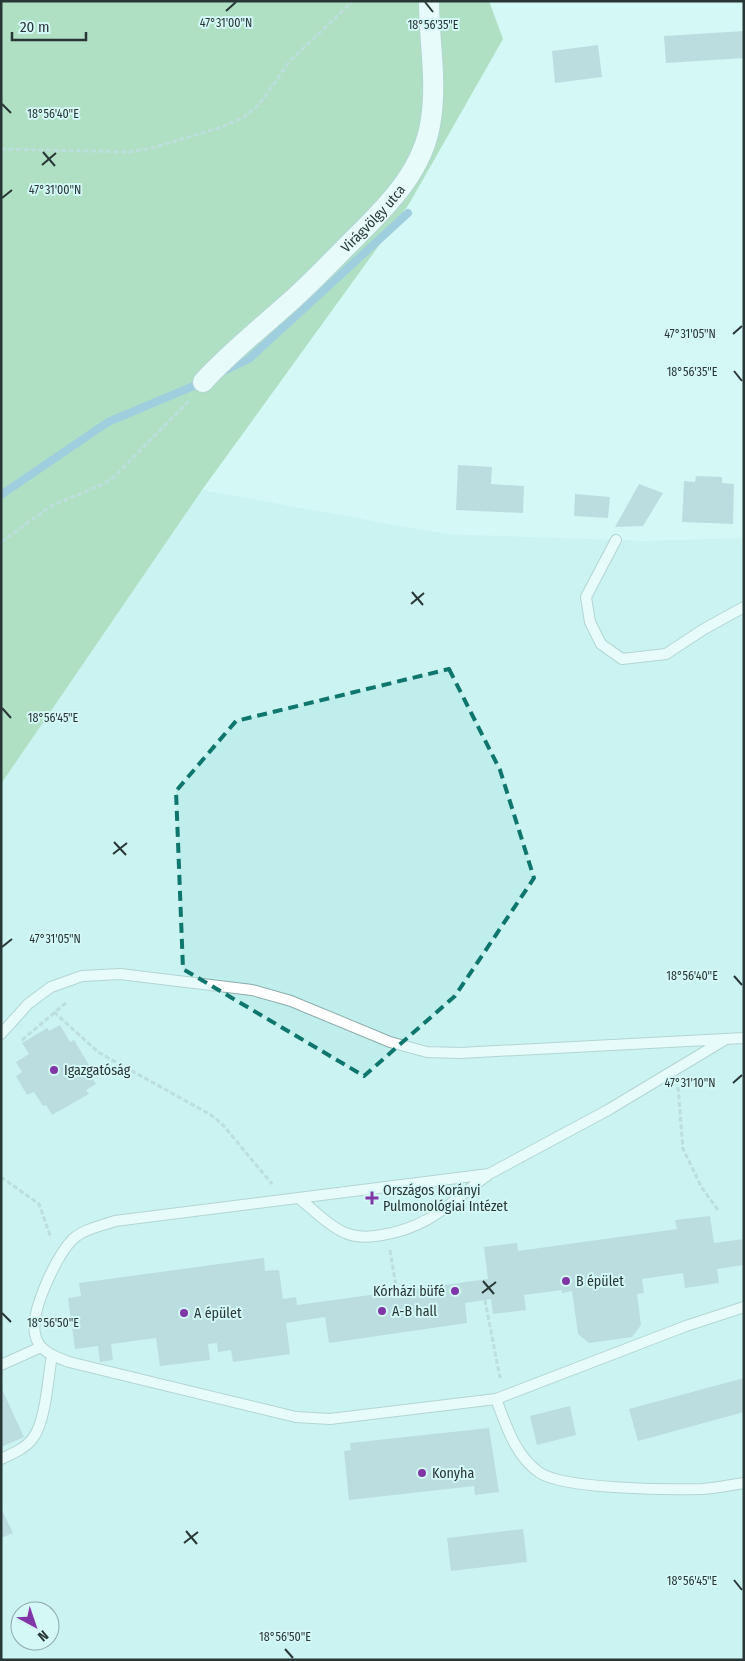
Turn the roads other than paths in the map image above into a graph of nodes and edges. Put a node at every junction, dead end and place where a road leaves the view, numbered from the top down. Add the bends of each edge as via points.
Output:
1 (429, 1) edge
2 (203, 382) road end
3 (616, 540) dead end
4 (744, 607) edge
5 (1, 1034) edge
6 (744, 1038) edge
7 (726, 1039) junction
8 (489, 1174) junction
9 (301, 1200) junction
10 (744, 1308) edge
11 (41, 1347) junction
12 (52, 1355) junction
13 (1, 1365) edge
14 (500, 1397) junction
15 (1, 1459) edge
16 (744, 1483) edge

1 - 2 street, Virágvölgy utca via 434,66 431,120 421,156 406,182 379,215
3 - 4 lane via 586,597 590,622 601,644 622,659 666,654
5 - 7 lane via 28,1004 51,987 82,976 120,974 252,990 291,1001 390,1042 428,1052
6 - 7 lane
7 - 8 lane via 608,1110
8 - 9 lane
8 - 9 lane via 424,1223 406,1231 368,1237 348,1234
9 - 11 lane via 115,1222 92,1228 74,1238 59,1259 35,1319 35,1335
10 - 14 lane via 686,1326
11 - 12 lane
11 - 13 lane
12 - 14 lane via 296,1417 330,1419
12 - 15 lane via 40,1422 33,1438
14 - 16 lane via 512,1437 528,1462 557,1480 598,1486 703,1489

